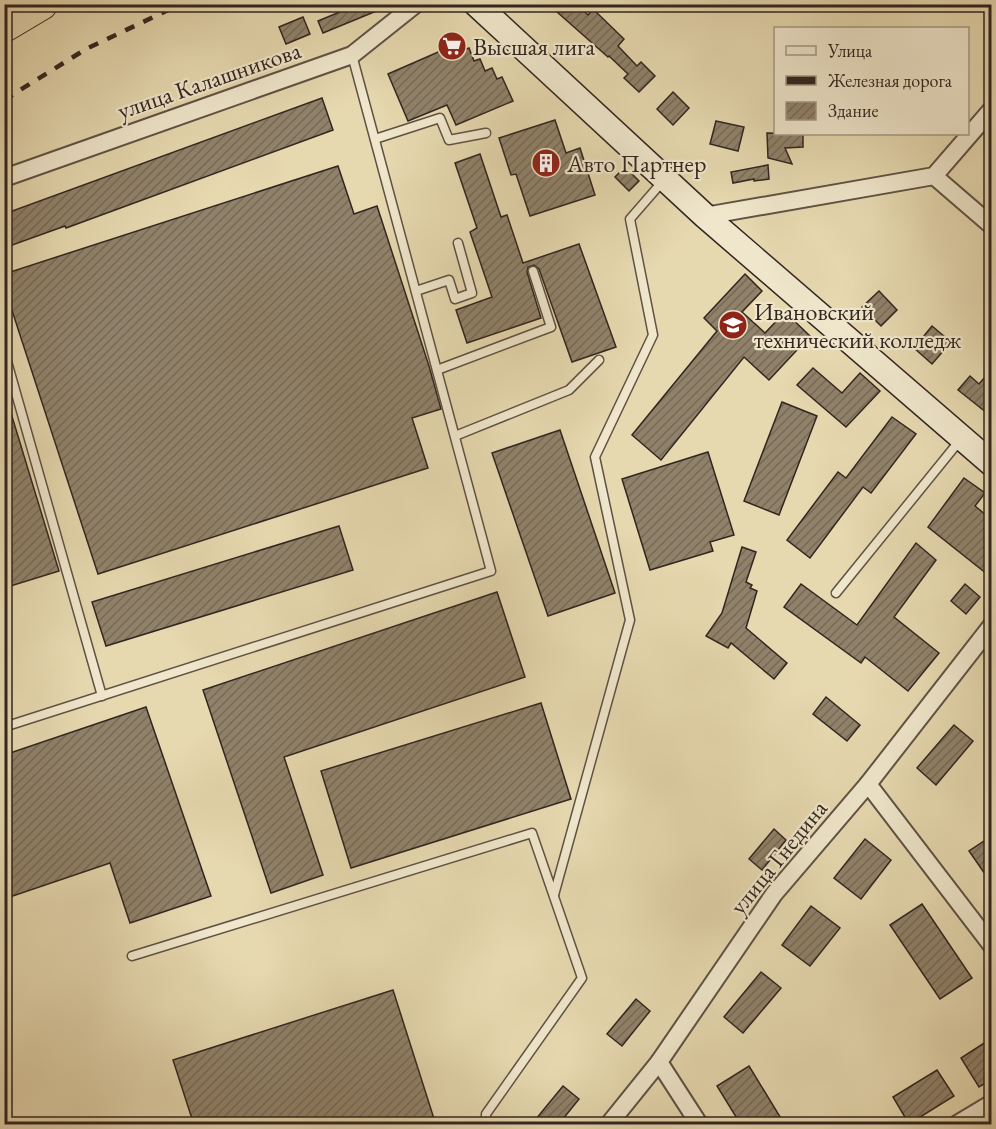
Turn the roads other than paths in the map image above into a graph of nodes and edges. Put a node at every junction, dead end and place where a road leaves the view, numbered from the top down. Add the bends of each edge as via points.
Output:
1 (15, 4) edge
2 (41, 4) edge
3 (416, 4) edge
4 (476, 4) edge
5 (4, 10) edge
6 (4, 26) edge
7 (352, 55) junction
8 (992, 110) edge
9 (486, 133) dead end
10 (375, 139) junction
11 (934, 176) junction
12 (4, 178) edge
13 (665, 179) junction
14 (705, 216) junction
15 (992, 226) edge
16 (458, 243) dead end
17 (533, 272) dead end
18 (416, 291) junction
19 (4, 351) edge
20 (598, 360) dead end
21 (437, 370) junction
22 (455, 436) junction
23 (962, 438) junction
24 (992, 464) edge
25 (836, 593) dead end
26 (992, 625) edge
27 (102, 696) junction
28 (4, 727) edge
29 (868, 784) junction
30 (554, 895) junction
31 (992, 945) edge
32 (132, 956) dead end
33 (659, 1062) junction
34 (992, 1103) edge
35 (486, 1125) edge
36 (609, 1125) edge
37 (699, 1125) edge
38 (957, 1125) edge

1 - 5 highway
2 - 6 highway
3 - 7 street, улица Калашникова
4 - 13 main road
7 - 10 lane
7 - 12 street, улица Калашникова
8 - 11 street
9 - 10 lane via 449,140 440,118
10 - 18 lane
11 - 14 street
11 - 15 street
13 - 14 main road
13 - 30 lane via 630,219 653,335 595,457 630,620
14 - 23 main road
16 - 18 lane via 472,292 455,299 449,280
17 - 21 lane via 551,327
18 - 21 lane
19 - 27 lane
20 - 22 lane via 569,390
21 - 22 lane
22 - 27 lane via 491,571
23 - 24 main road
23 - 25 lane
26 - 29 street, улица Гнедина
27 - 28 lane
29 - 31 street
29 - 33 street, улица Гнедина via 774,894
30 - 32 lane via 532,833
30 - 35 lane via 582,978 486,1113
33 - 36 street, улица Гнедина
33 - 37 street
34 - 38 street

